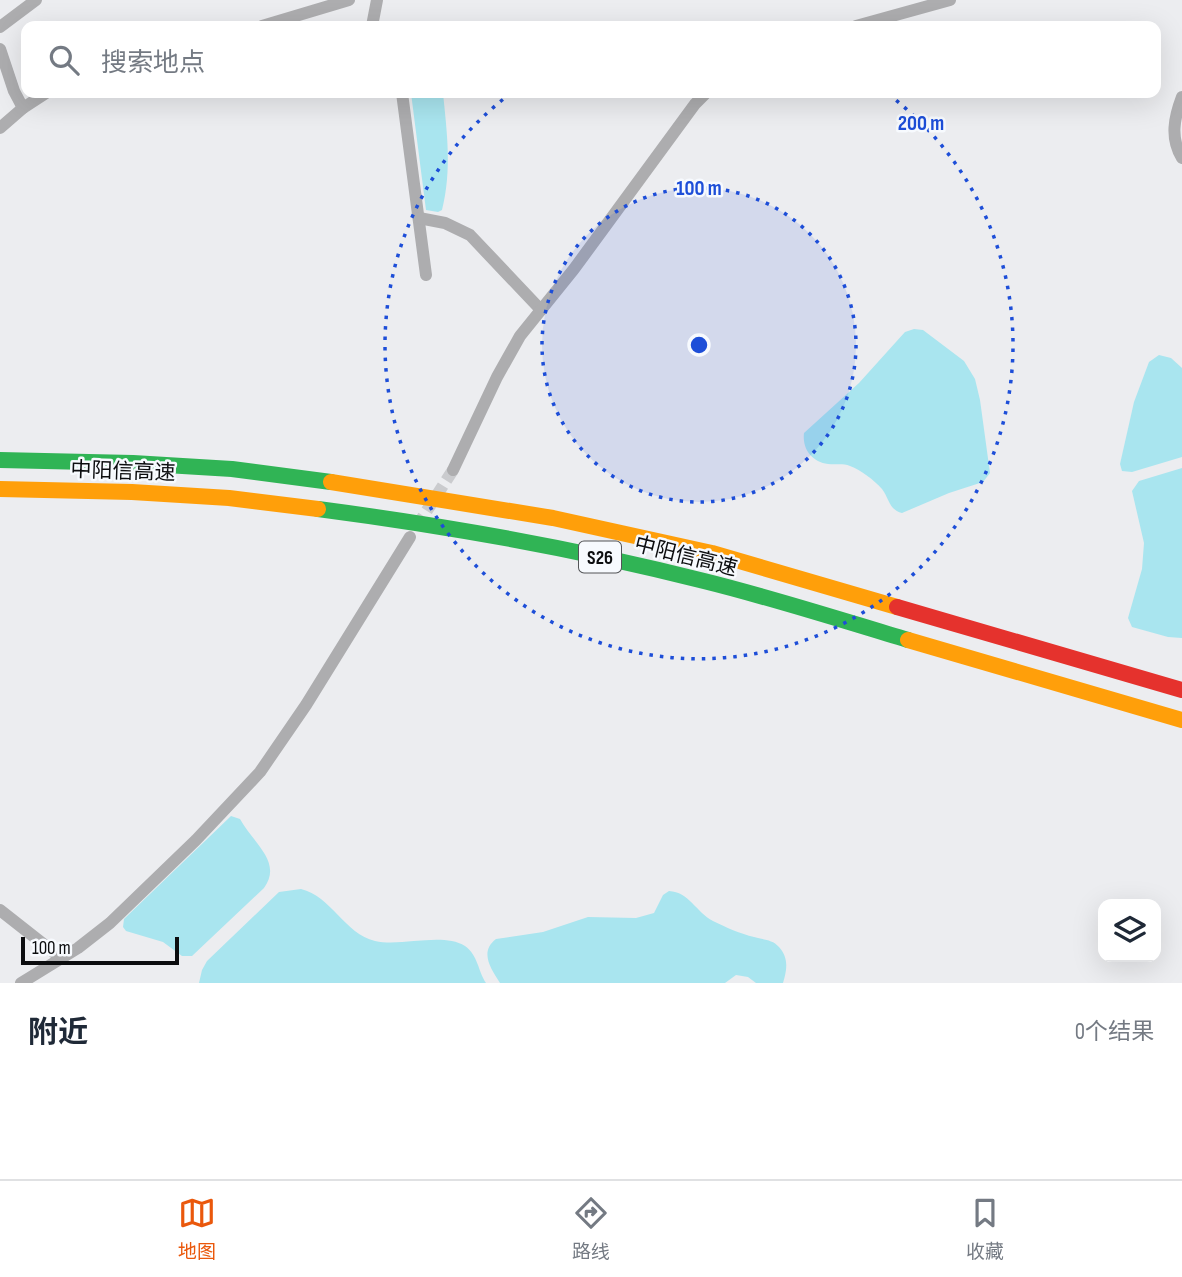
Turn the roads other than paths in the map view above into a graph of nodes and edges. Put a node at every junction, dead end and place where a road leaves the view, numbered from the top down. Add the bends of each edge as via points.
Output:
1 (36, 0) edge
2 (349, 0) edge
3 (377, 0) edge
4 (950, 0) edge
5 (279, 21) edge
6 (373, 21) edge
7 (874, 21) edge
8 (0, 27) edge
9 (0, 48) edge
10 (1182, 97) edge
11 (38, 98) edge
12 (402, 98) edge
13 (702, 98) edge
14 (23, 108) junction
15 (0, 128) edge
16 (1182, 158) edge
17 (419, 218) junction
18 (426, 275) dead end
19 (541, 310) junction
20 (0, 460) edge
21 (453, 470) tunnel mouth
22 (0, 489) edge
23 (410, 537) tunnel mouth
24 (1182, 690) edge
25 (1182, 720) edge
26 (0, 910) edge
27 (61, 958) junction
28 (21, 983) edge

1 - 8 street
2 - 5 street
3 - 6 street
4 - 7 street
9 - 14 street
10 - 16 street via 1173,137
11 - 14 street
12 - 17 street
13 - 19 street
14 - 15 street
17 - 18 street
17 - 19 street via 470,235
19 - 21 street via 520,336
20 - 24 highway, 中阳信高速 / S26 via 256,472 553,518 712,553
22 - 25 highway, 中阳信高速 / S26 via 229,498 380,517 548,546 716,584
23 - 27 street via 260,772 110,923
26 - 27 street
27 - 28 street

